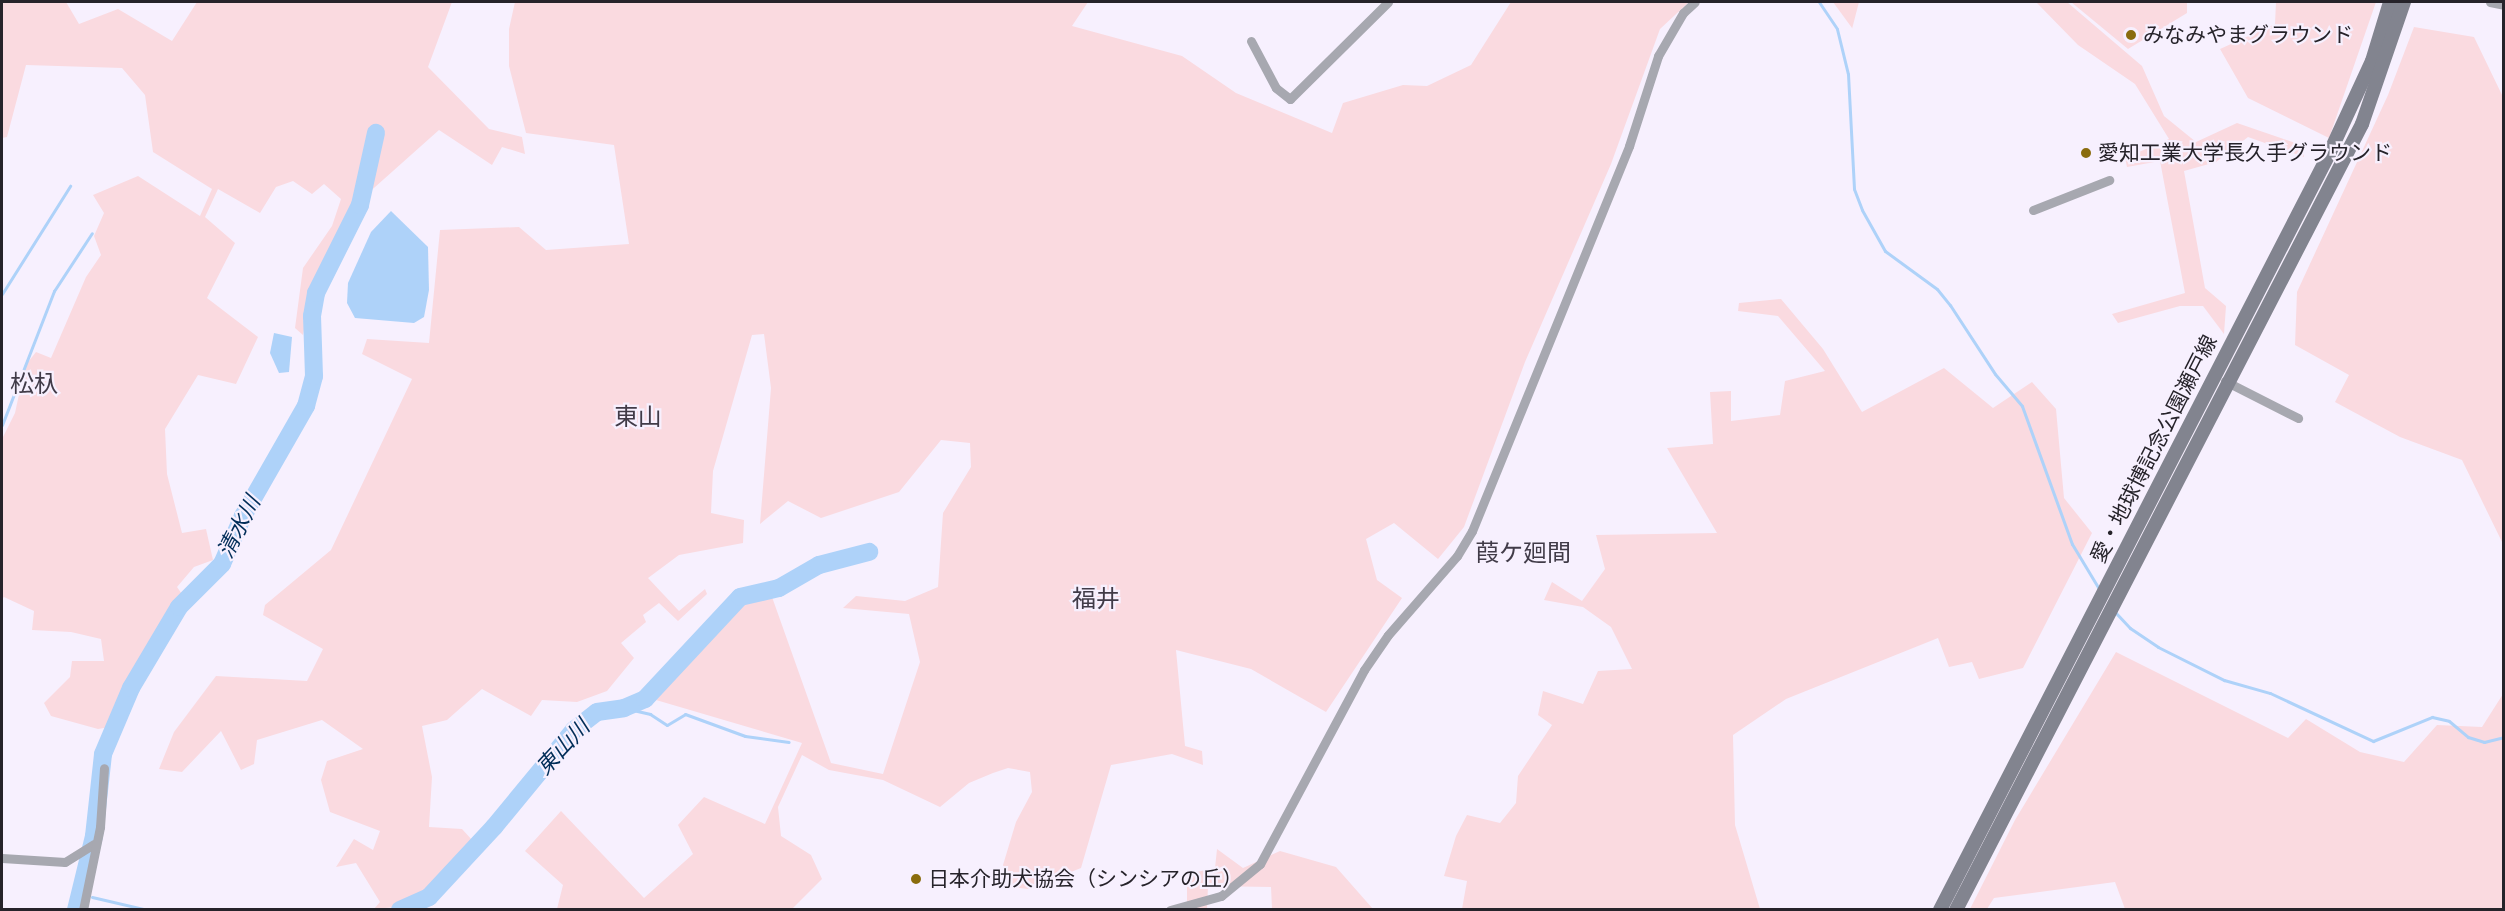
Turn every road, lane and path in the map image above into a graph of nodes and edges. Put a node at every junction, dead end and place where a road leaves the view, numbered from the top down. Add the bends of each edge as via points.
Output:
1 (1388, 2) edge
2 (1695, 2) edge
3 (2390, 2) edge
4 (2404, 2) edge
5 (2490, 2) edge
6 (2504, 4) edge
7 (1251, 41) dead end
8 (2109, 180) dead end
9 (2033, 210) dead end
10 (2215, 376) junction
11 (2228, 383) junction
12 (2298, 417) dead end
13 (104, 768) dead end
14 (94, 844) junction
15 (2, 858) edge
16 (83, 909) edge
17 (1170, 909) edge
18 (1940, 909) edge
19 (1956, 909) edge

1 - 7 street via 1290,99 1276,88
2 - 17 street via 1683,13 1658,56 1629,146 1473,531 1364,670 1260,864 1221,896
3 - 10 main road, 愛・地球博記念公園瀬戸線 via 2372,61 2329,154
4 - 11 main road, 愛・地球博記念公園瀬戸線 via 2362,124
5 - 6 street
8 - 9 street
10 - 11 street
10 - 18 main road, 愛・地球博記念公園瀬戸線
11 - 12 street
11 - 19 main road, 愛・地球博記念公園瀬戸線
13 - 14 street via 100,827
14 - 15 street via 65,862
14 - 16 street

